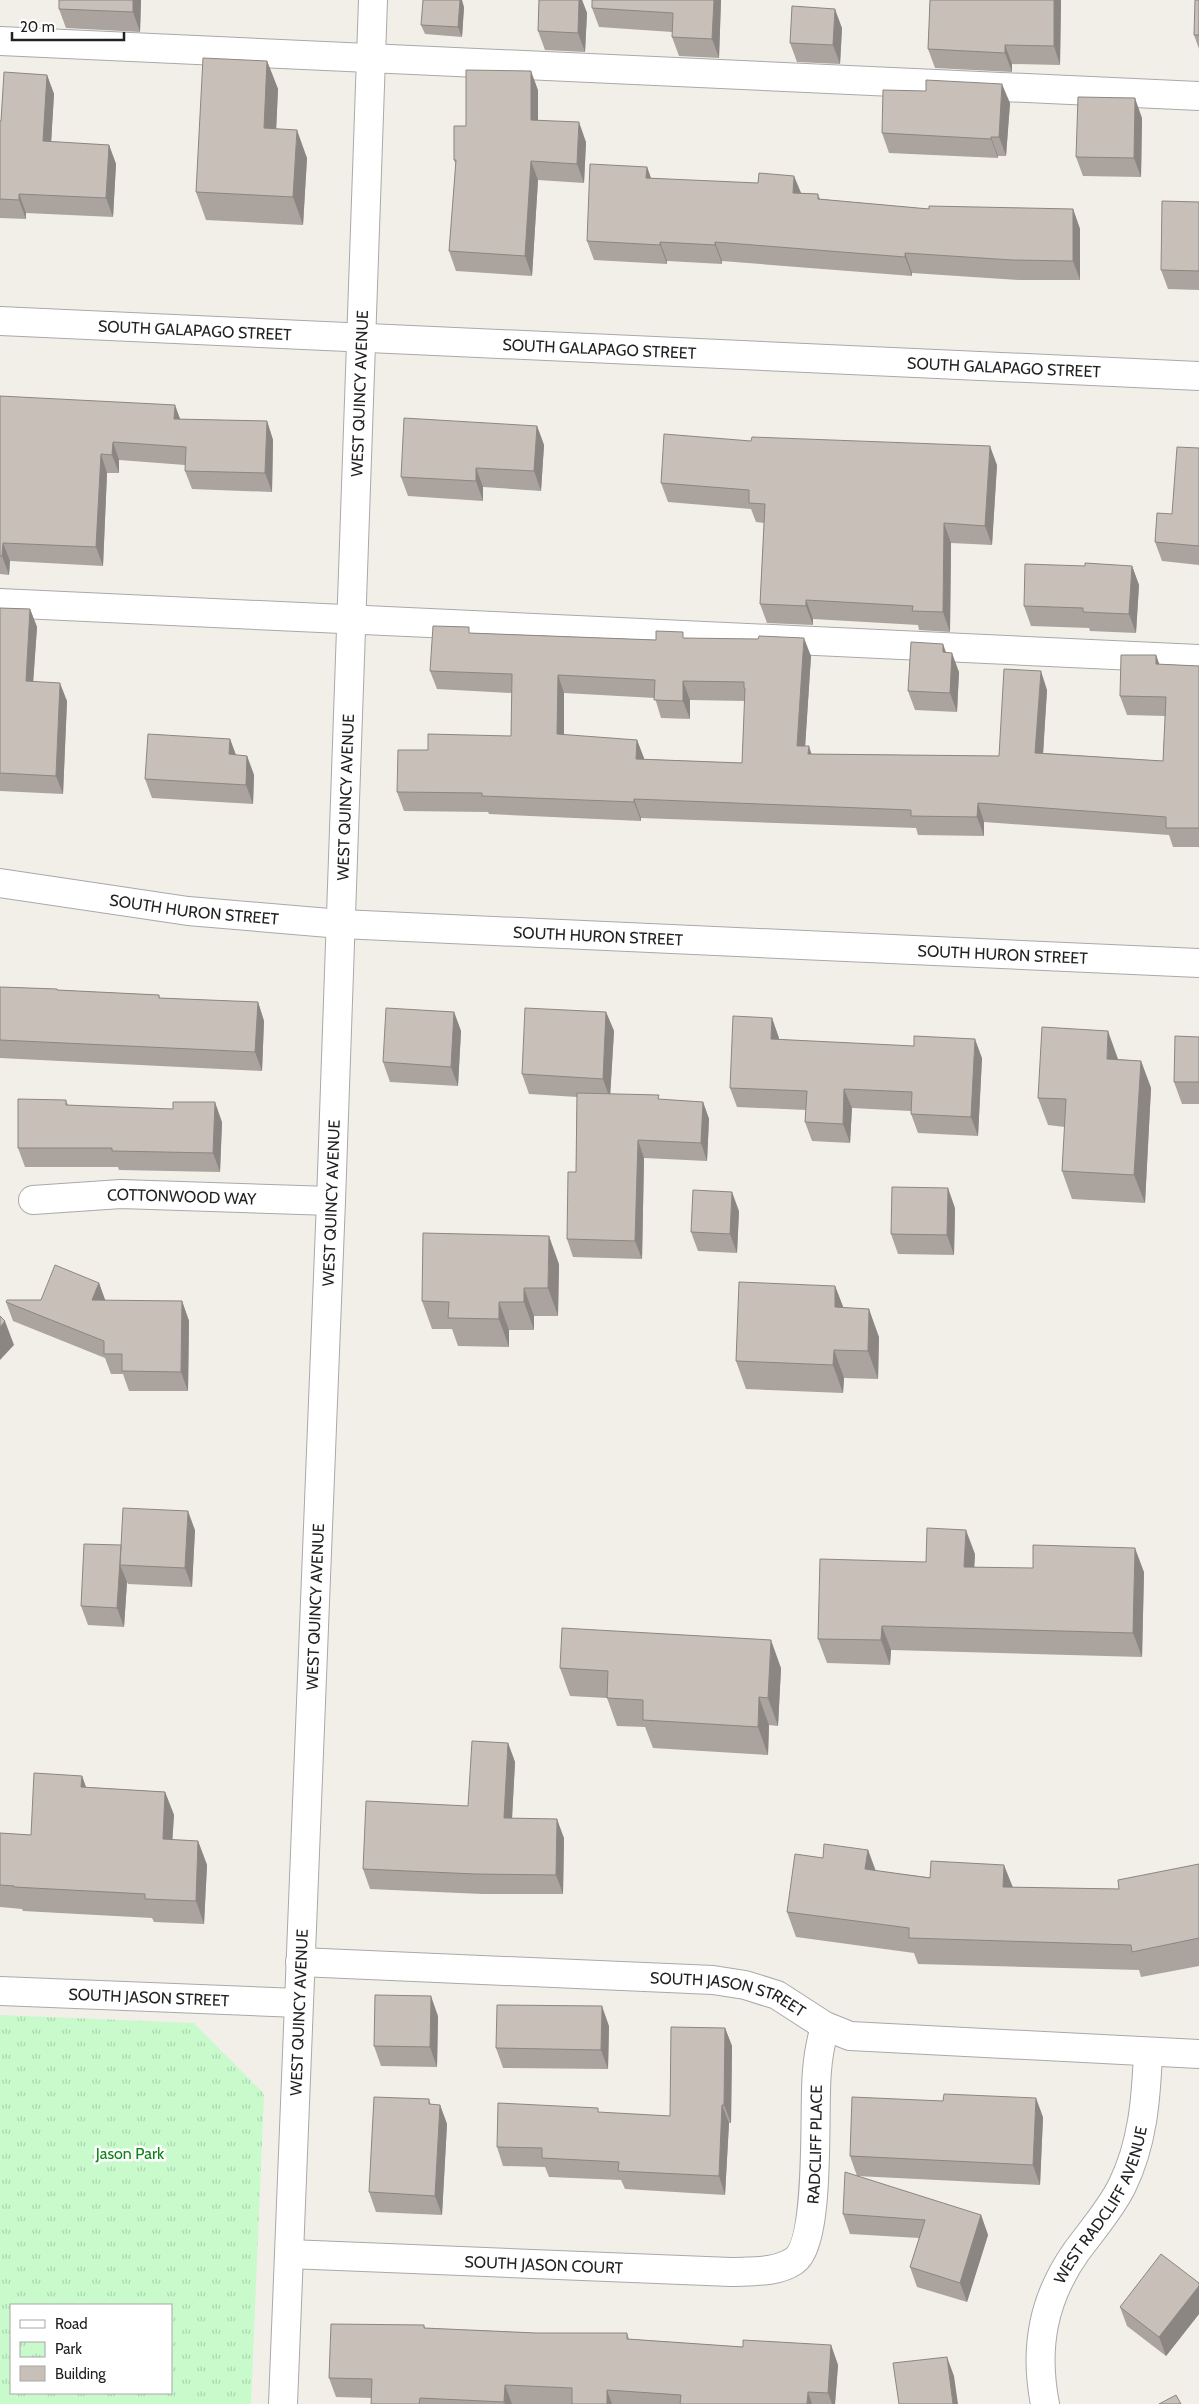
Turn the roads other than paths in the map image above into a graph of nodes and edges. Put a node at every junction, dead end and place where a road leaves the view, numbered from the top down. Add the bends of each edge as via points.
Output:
1 (373, 0) edge
2 (0, 41) edge
3 (371, 57) junction
4 (1199, 96) edge
5 (0, 321) edge
6 (362, 337) junction
7 (1199, 376) edge
8 (0, 603) edge
9 (352, 619) junction
10 (1199, 659) edge
11 (0, 884) edge
12 (341, 924) junction
13 (1199, 963) edge
14 (33, 1200) dead end
15 (331, 1201) junction
16 (300, 1962) junction
17 (0, 1991) edge
18 (298, 2003) junction
19 (825, 2026) junction
20 (1148, 2053) junction
21 (1199, 2054) edge
22 (289, 2254) junction
23 (796, 2260) joint
24 (283, 2404) edge
25 (1045, 2404) edge

1 - 3 street, WEST QUINCY AVENUE
2 - 3 street
3 - 4 street
3 - 6 street, WEST QUINCY AVENUE
5 - 6 street, SOUTH GALAPAGO STREET
6 - 7 street, SOUTH GALAPAGO STREET
6 - 9 street, WEST QUINCY AVENUE
8 - 9 street
9 - 10 street
9 - 12 street, WEST QUINCY AVENUE
11 - 12 street, SOUTH HURON STREET via 188,911
12 - 13 street, SOUTH HURON STREET
12 - 15 street, WEST QUINCY AVENUE
14 - 15 street, COTTONWOOD WAY via 121,1194
15 - 16 street, WEST QUINCY AVENUE
16 - 18 street, WEST QUINCY AVENUE
16 - 19 street, SOUTH JASON STREET via 713,1980 777,1995
17 - 18 street, SOUTH JASON STREET
18 - 22 street, WEST QUINCY AVENUE
19 - 20 street, SOUTH JASON STREET via 850,2036 877,2039
19 - 23 street, RADCLIFF PLACE via 817,2072 812,2207 804,2249
20 - 21 street
20 - 25 street, WEST RADCLIFF AVENUE via 1146,2108 1130,2167 1121,2187 1050,2298 1040,2356
22 - 23 street, SOUTH JASON COURT via 732,2272 778,2269
22 - 24 street, WEST QUINCY AVENUE

